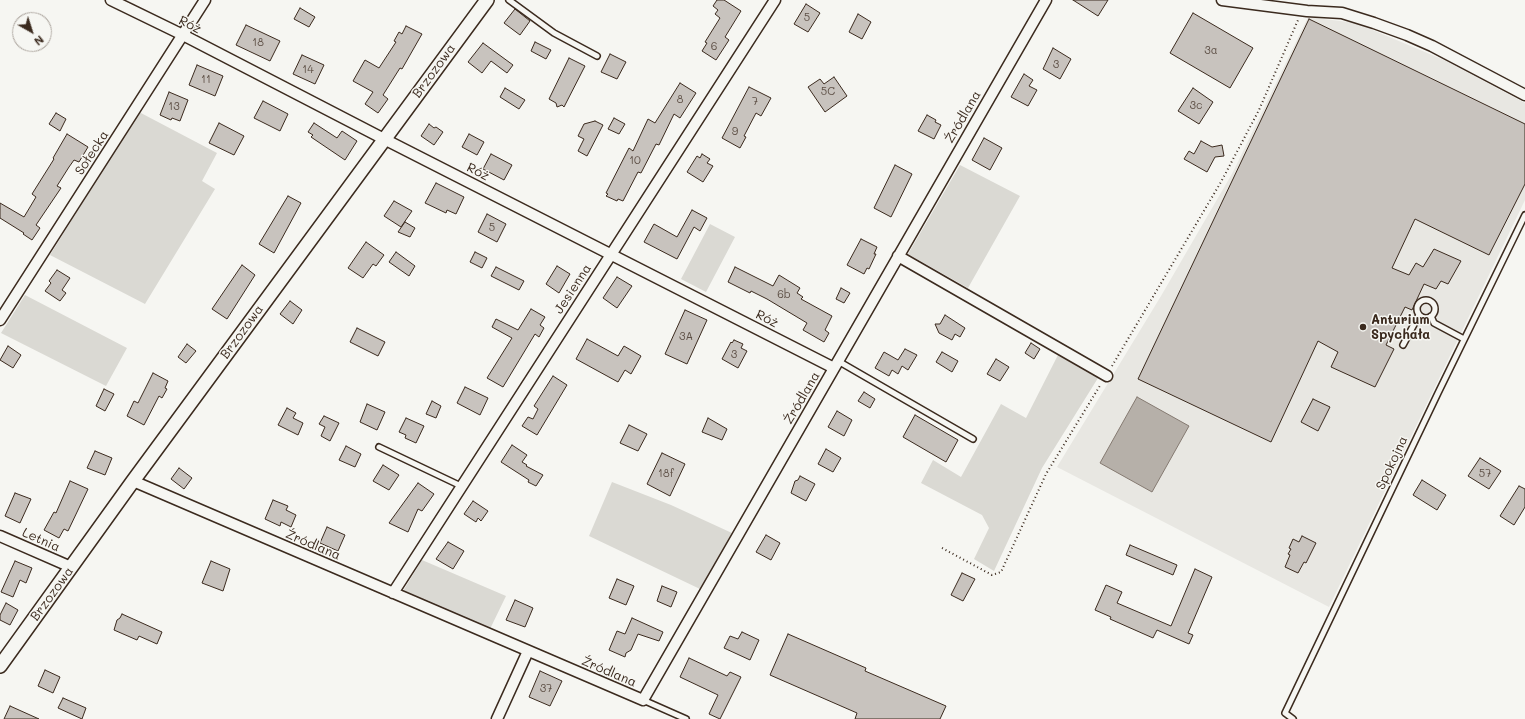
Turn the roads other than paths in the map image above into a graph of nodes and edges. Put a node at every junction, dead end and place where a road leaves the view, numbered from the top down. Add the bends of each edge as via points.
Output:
1 (111, 0) edge
2 (205, 0) edge
3 (486, 0) edge
4 (509, 0) edge
5 (776, 0) edge
6 (1046, 0) edge
7 (1222, 0) edge
8 (183, 35) junction
9 (597, 56) dead end
10 (1525, 95) edge
11 (384, 139) junction
12 (1525, 216) edge
13 (611, 253) junction
14 (898, 256) junction
15 (1419, 315) junction
16 (1431, 316) junction
17 (0, 320) edge
18 (1464, 339) junction
19 (1404, 345) dead end
20 (836, 364) junction
21 (1107, 376) road end
22 (973, 440) dead end
23 (379, 447) dead end
24 (133, 482) junction
25 (461, 486) junction
26 (0, 536) edge
27 (71, 567) junction
28 (393, 593) junction
29 (528, 651) junction
30 (0, 666) edge
31 (643, 700) junction
32 (497, 719) edge
33 (686, 719) edge
34 (1294, 719) edge

1 - 8 street, Róż
2 - 8 street, Sołecka
3 - 11 street, Brzozowa
4 - 9 lane via 554,33
5 - 13 street, Jesienna
6 - 14 street, Źródlana
7 - 10 street via 1342,13 1374,23 1407,35
8 - 11 street, Róż
8 - 17 street, Sołecka
11 - 13 street, Róż
11 - 24 street, Brzozowa
12 - 18 lane, Spokojna
13 - 20 street, Róż
13 - 25 street, Jesienna
14 - 20 street, Źródlana
14 - 21 street
15 - 16 lane via 1425,318
15 - 16 lane via 1416,310 1418,304 1426,299 1434,306
15 - 19 lane
16 - 18 lane via 1434,323
18 - 34 lane, Spokojna via 1286,713
20 - 22 lane
20 - 31 street, Źródlana
23 - 25 lane
24 - 27 street, Brzozowa
24 - 28 street, Źródlana
25 - 28 street, Jesienna
26 - 27 street, Letnia
27 - 30 street, Brzozowa
28 - 29 street, Źródlana
29 - 31 street, Źródlana
29 - 32 street
31 - 33 lane

